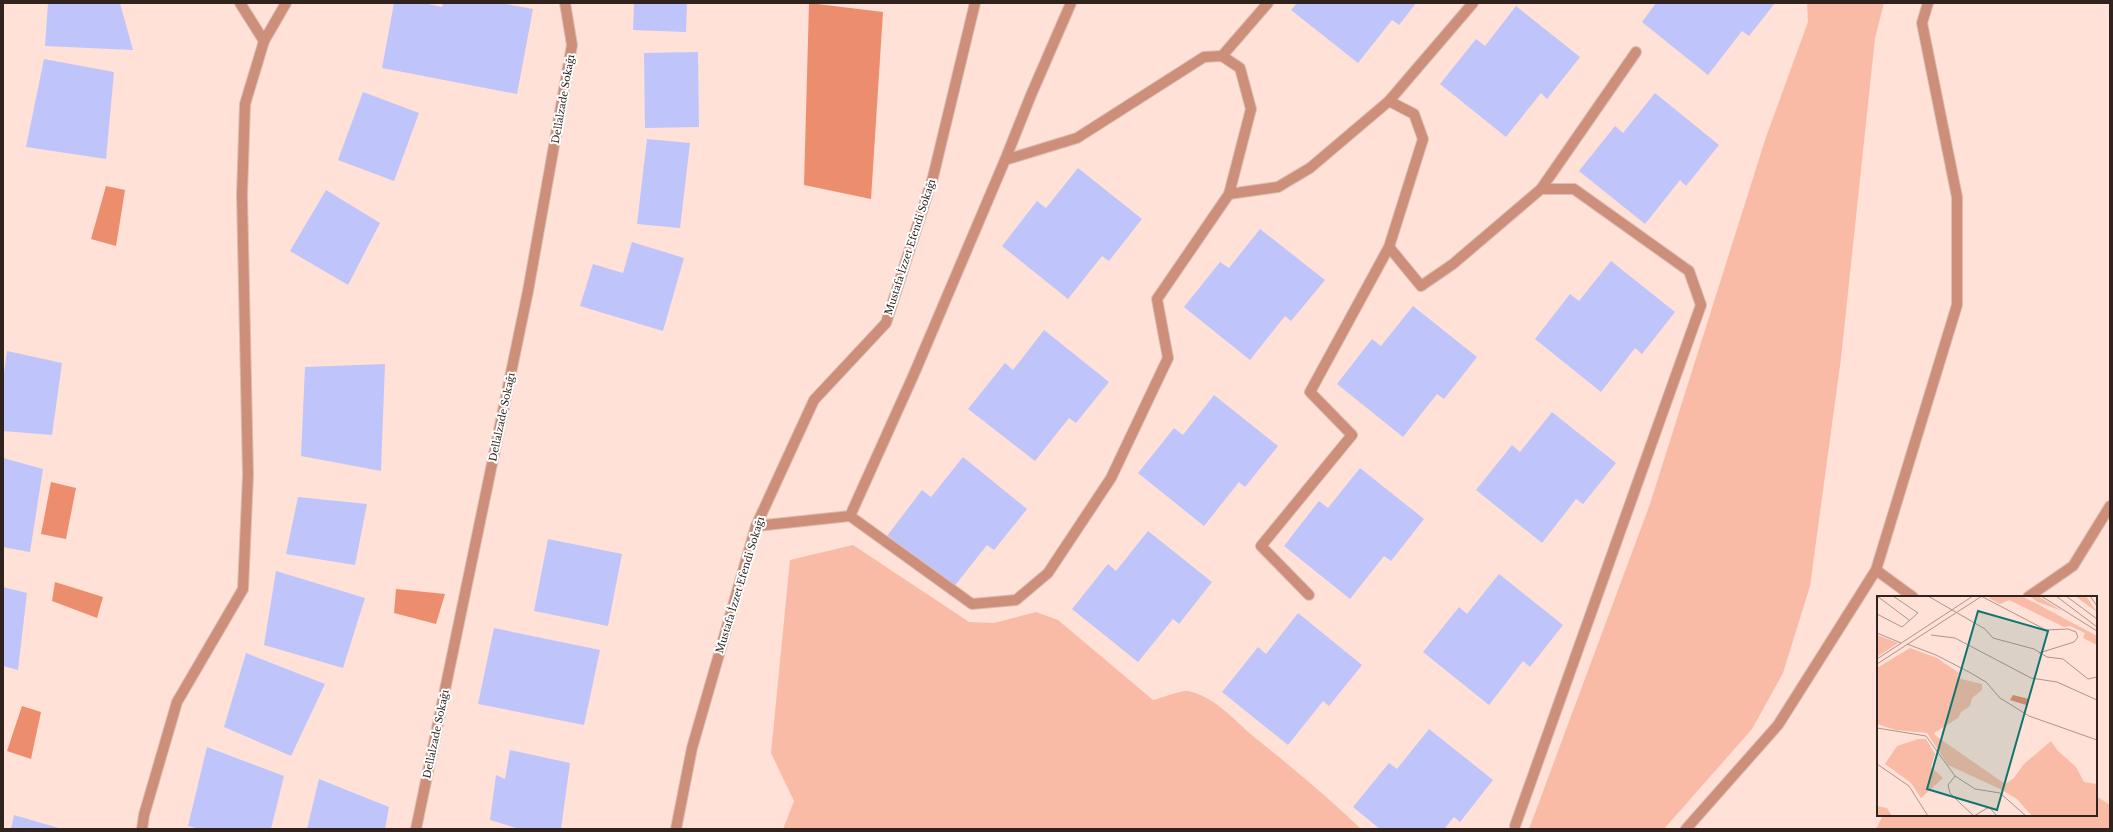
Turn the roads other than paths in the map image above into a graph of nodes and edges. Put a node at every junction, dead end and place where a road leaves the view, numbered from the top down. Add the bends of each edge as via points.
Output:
1 (240, 3) edge
2 (286, 3) edge
3 (564, 3) edge
4 (975, 3) edge
5 (1071, 3) edge
6 (1268, 3) edge
7 (1473, 3) edge
8 (1928, 3) edge
9 (264, 41) junction
10 (1636, 52) dead end
11 (1222, 56) junction
12 (1389, 101) junction
13 (1006, 160) junction
14 (1541, 189) junction
15 (1229, 194) junction
16 (1389, 247) junction
17 (2110, 506) edge
18 (850, 516) junction
19 (756, 526) junction
20 (1876, 570) junction
21 (1309, 595) dead end
22 (1912, 596) edge
23 (2029, 596) edge
24 (1515, 826) dead end
25 (142, 829) edge
26 (416, 829) edge
27 (676, 829) edge
28 (1686, 829) edge

1 - 9 street
2 - 9 street
3 - 26 street, Dellalzade Sokağı via 572,46 570,61 528,292
4 - 19 street, Mustafa İzzet Efendi Sokağı via 933,177 886,322 814,400
5 - 13 street
6 - 11 street
7 - 12 street
8 - 20 street via 1922,23 1957,197 1957,305
9 - 25 street via 245,104 242,194 248,475 243,589 177,702
10 - 14 street
11 - 13 street via 1204,57 1077,138
11 - 15 street via 1240,68 1251,109
12 - 15 street via 1310,168 1278,187
12 - 16 street via 1414,114 1423,139
13 - 18 street
14 - 16 street via 1454,264 1421,286
14 - 24 street via 1574,189 1689,271 1701,305
15 - 18 street via 1157,300 1168,358 1111,478 1048,573 1016,600 972,604
16 - 21 street via 1310,392 1352,435 1261,546
17 - 23 street via 2073,566
18 - 19 street
19 - 27 street, Mustafa İzzet Efendi Sokağı via 692,748
20 - 22 street
20 - 28 street via 1778,725

